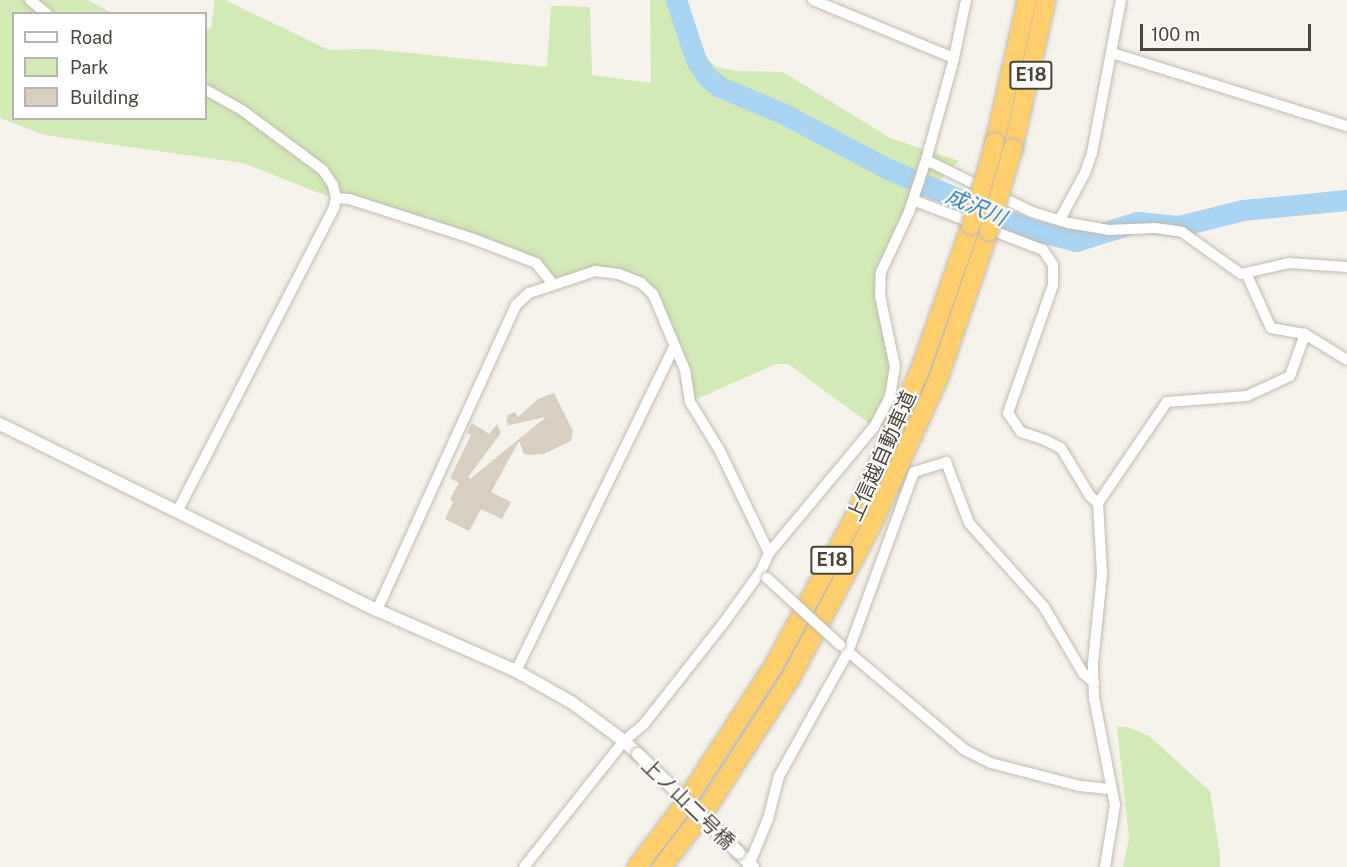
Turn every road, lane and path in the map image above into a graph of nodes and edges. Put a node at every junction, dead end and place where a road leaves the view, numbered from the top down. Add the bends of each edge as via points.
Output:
1 (30, 0) edge
2 (813, 0) edge
3 (966, 0) edge
4 (1027, 0) edge
5 (1046, 0) edge
6 (1122, 0) edge
7 (45, 12) edge
8 (1112, 54) junction
9 (954, 58) junction
10 (207, 91) edge
11 (1347, 126) edge
12 (926, 160) junction
13 (336, 198) junction
14 (913, 200) junction
15 (1060, 219) junction
16 (1347, 267) edge
17 (1246, 273) junction
18 (553, 284) junction
19 (1305, 334) junction
20 (674, 347) junction
21 (1347, 360) edge
22 (0, 424) edge
23 (1098, 503) junction
24 (178, 510) junction
25 (769, 553) junction
26 (764, 575) junction
27 (377, 610) junction
28 (844, 648) junction
29 (516, 671) junction
30 (1094, 682) junction
31 (624, 741) junction
32 (1111, 789) junction
33 (750, 866) edge
34 (524, 867) edge
35 (638, 867) edge
36 (662, 867) edge
37 (1105, 867) edge

1 - 7 street
2 - 9 street
3 - 9 street
4 - 35 highway, 上信越自動車道 / E18, bridge via 995,142 948,297 855,516 773,667
5 - 36 highway, 上信越自動車道 / E18, bridge via 990,231 934,387 833,601 749,745
6 - 8 street
8 - 11 street
8 - 15 street via 1092,153
9 - 12 street
10 - 13 street via 324,170
12 - 14 street
12 - 15 street via 1032,212
13 - 18 street via 471,238 536,263
13 - 24 street
14 - 23 street via 1044,250 1053,265 1053,285 1008,413 1021,432 1061,448
14 - 25 street via 880,272 880,296 895,367 890,397 874,427
15 - 17 street via 1108,230 1155,228 1182,232 1241,274
16 - 17 street via 1289,263
17 - 19 street via 1271,328
18 - 20 street via 595,271 619,274 641,283 662,309
18 - 27 street via 529,293 516,305
19 - 21 street
19 - 23 street via 1290,376 1247,396 1167,402
20 - 25 street via 685,370 690,402 720,451
20 - 29 street
22 - 24 street, 上ノ山二号橋
23 - 30 street via 1102,574
24 - 27 street, 上ノ山二号橋
25 - 26 street
26 - 28 street, bridge
26 - 31 street via 644,724
27 - 29 street, 上ノ山二号橋
28 - 30 street via 914,472 946,462 969,523 1044,607 1083,673
28 - 32 street via 965,750 991,764 1080,786
28 - 33 street via 779,776
29 - 31 street, 上ノ山二号橋 via 571,702
30 - 32 street
31 - 33 street, 上ノ山二号橋, bridge
31 - 34 street
32 - 37 street via 1115,819

